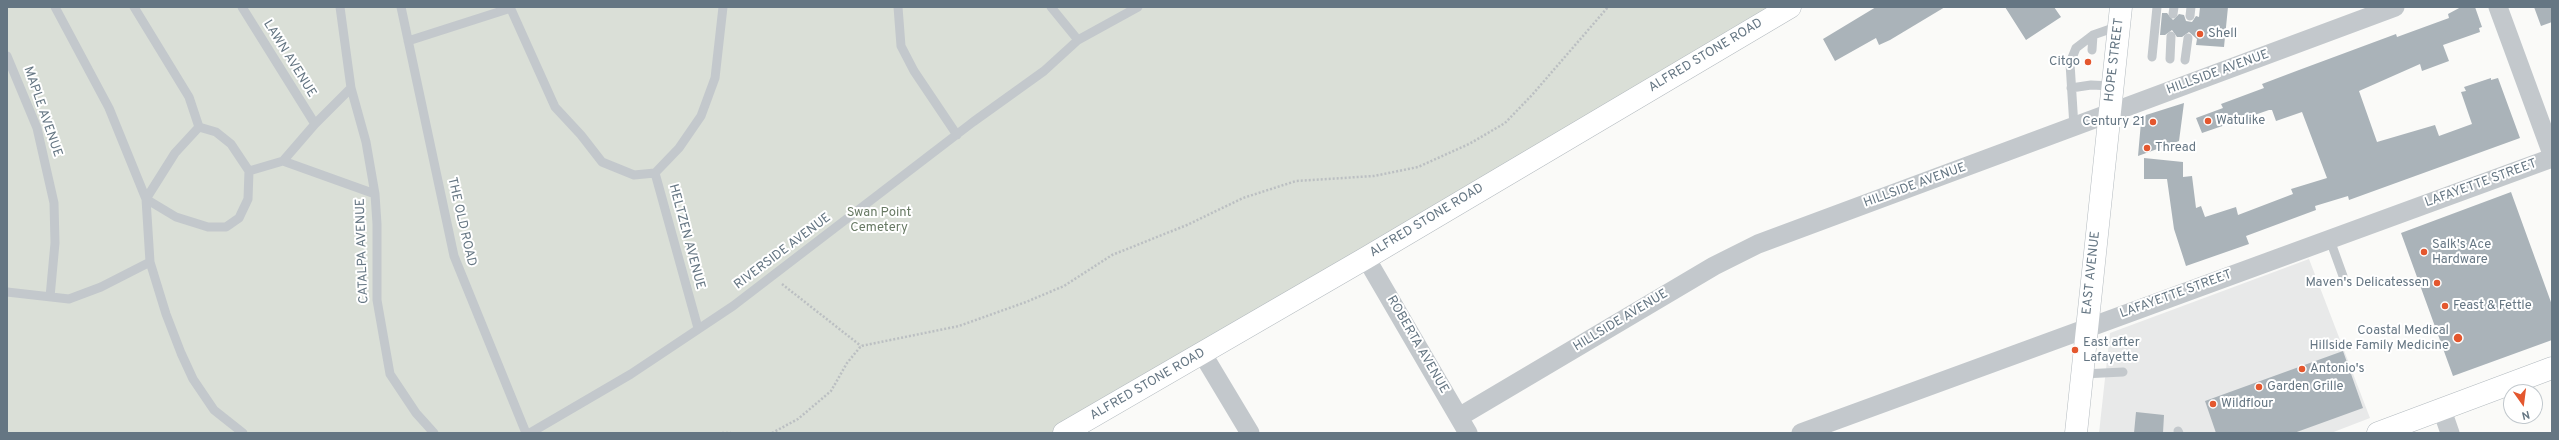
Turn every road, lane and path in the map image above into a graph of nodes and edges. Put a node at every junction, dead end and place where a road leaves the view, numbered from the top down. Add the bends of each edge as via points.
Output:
1 (55, 7) edge
2 (134, 7) edge
3 (242, 7) edge
4 (340, 7) edge
5 (401, 7) edge
6 (723, 7) edge
7 (898, 7) edge
8 (1051, 7) edge
9 (1138, 7) edge
10 (1608, 7) edge
11 (1790, 7) edge
12 (2157, 7) edge
13 (2395, 7) edge
14 (2498, 7) edge
15 (510, 8) edge
16 (2120, 17) edge
17 (2093, 34) junction
18 (2172, 36) dead end
19 (2188, 38) dead end
20 (1078, 40) junction
21 (408, 41) junction
22 (2092, 50) dead end
23 (7, 56) edge
24 (2152, 57) dead end
25 (2170, 59) dead end
26 (2184, 60) dead end
27 (2112, 86) junction
28 (352, 88) junction
29 (2071, 88) junction
30 (2109, 114) junction
31 (315, 124) junction
32 (199, 126) junction
33 (2074, 127) junction
34 (957, 134) junction
35 (2552, 154) edge
36 (2552, 158) edge
37 (283, 161) junction
38 (249, 171) junction
39 (655, 173) junction
40 (375, 194) junction
41 (146, 199) junction
42 (2330, 240) junction
43 (1366, 258) junction
44 (150, 262) junction
45 (2343, 276) dead end
46 (773, 277) junction
47 (7, 292) edge
48 (50, 298) junction
49 (698, 328) junction
50 (2087, 328) junction
51 (861, 346) junction
52 (1202, 353) junction
53 (2552, 368) edge
54 (2123, 372) dead end
55 (2083, 374) junction
56 (2442, 410) junction
57 (1459, 417) junction
58 (243, 433) edge
59 (434, 433) edge
60 (526, 433) edge
61 (530, 433) edge
62 (722, 433) edge
63 (731, 433) edge
64 (772, 433) edge
65 (1064, 433) edge
66 (1250, 433) edge
67 (1468, 433) edge
68 (1801, 433) edge
69 (2076, 433) edge
70 (2378, 433) edge
71 (2450, 433) edge

1 - 41 lane via 109,108
2 - 32 lane via 189,97
3 - 31 lane, LAWN AVENUE via 295,96
4 - 28 lane, CATALPA AVENUE
5 - 21 lane, THE OLD ROAD
6 - 39 lane via 715,78 701,116 679,148
7 - 34 lane via 901,46
8 - 20 lane
9 - 20 lane, RIVERSIDE AVENUE
10 - 51 path via 1505,123 1469,144 1418,167 1374,176 1296,180 1244,198 1187,225 1112,255 1064,286 1026,302 958,326
11 - 43 street, ALFRED STONE ROAD
12 - 24 lane
13 - 30 street, HILLSIDE AVENUE
14 - 35 street
15 - 21 lane
15 - 39 lane, HELTZEN AVENUE via 555,107 602,162 634,175
16 - 17 lane
16 - 27 street, HOPE STREET
17 - 22 lane
17 - 29 lane via 2076,48 2070,62
18 - 25 lane
19 - 26 lane
20 - 34 lane, RIVERSIDE AVENUE via 1044,71
21 - 60 lane, THE OLD ROAD via 454,256
23 - 48 lane, MAPLE AVENUE via 37,128 54,203 55,243
27 - 29 lane via 2088,81
27 - 30 street, HOPE STREET
28 - 31 lane
28 - 40 lane, CATALPA AVENUE via 366,142
29 - 33 lane
30 - 33 street, HILLSIDE AVENUE
30 - 50 street, EAST AVENUE
31 - 37 lane
32 - 38 lane via 216,132 232,144
32 - 41 lane via 175,153
33 - 57 street, HILLSIDE AVENUE via 1738,253
34 - 46 lane, RIVERSIDE AVENUE
36 - 42 street, LAFAYETTE STREET
37 - 38 lane
37 - 40 lane
38 - 41 lane via 251,182 248,199 239,218 226,227 208,227 176,217
39 - 49 lane, HELTZEN AVENUE
40 - 59 lane, CATALPA AVENUE via 378,224 377,300 390,374 416,413
41 - 44 lane
42 - 45 lane
42 - 50 street, LAFAYETTE STREET
43 - 52 street, ALFRED STONE ROAD
43 - 57 street, ROBERTA AVENUE
44 - 48 lane via 101,287 70,299
44 - 58 lane via 166,314 193,379 214,410
46 - 49 lane, RIVERSIDE AVENUE
46 - 51 path
47 - 48 lane
49 - 61 lane, RIVERSIDE AVENUE via 631,374
50 - 55 street, EAST AVENUE
50 - 68 street, LAFAYETTE STREET
51 - 64 path via 847,363 831,391 798,419
52 - 65 street, ALFRED STONE ROAD
52 - 66 street
53 - 56 street
54 - 55 lane
55 - 69 street, EAST AVENUE
56 - 70 street
56 - 71 street
57 - 67 street, ROBERTA AVENUE
62 - 63 path

